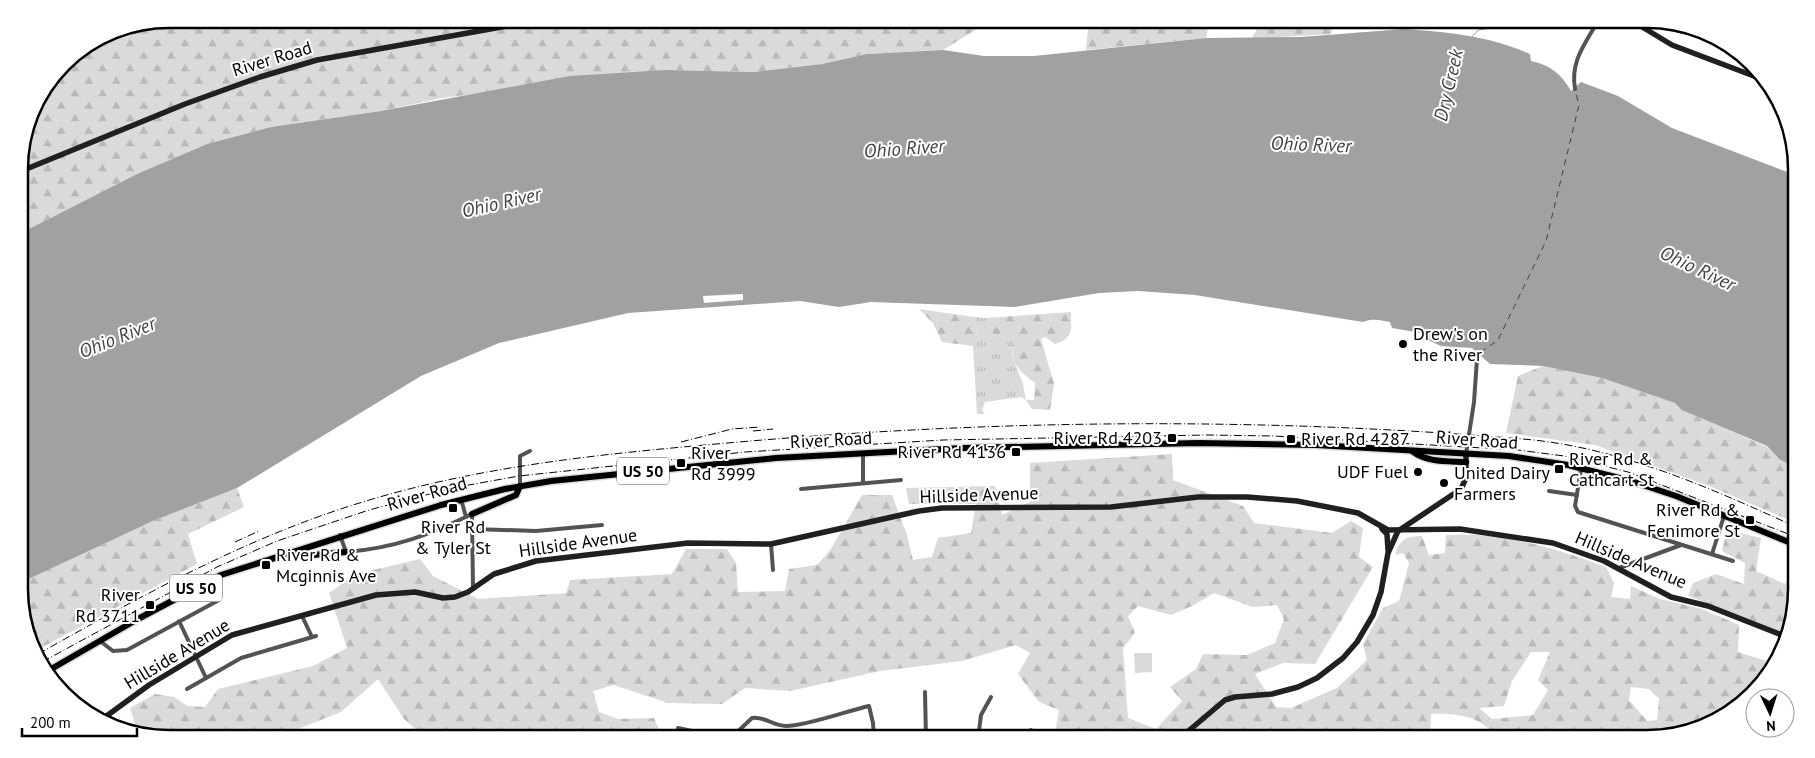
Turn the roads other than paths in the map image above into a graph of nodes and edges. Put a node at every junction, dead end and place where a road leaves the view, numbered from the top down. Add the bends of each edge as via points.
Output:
1 (496, 28) edge
2 (1594, 28) edge
3 (1644, 28) edge
4 (1751, 75) edge
5 (1575, 89) dead end
6 (28, 168) edge
7 (1480, 353) dead end
8 (530, 451) dead end
9 (863, 453) junction
10 (1466, 458) junction
11 (1582, 468) junction
12 (901, 480) dead end
13 (863, 482) junction
14 (520, 486) junction
15 (802, 489) dead end
16 (1549, 491) dead end
17 (1577, 495) junction
18 (461, 499) junction
19 (469, 516) junction
20 (1724, 516) junction
21 (1413, 521) junction
22 (602, 525) dead end
23 (1382, 528) junction
24 (473, 529) junction
25 (1398, 531) junction
26 (1416, 531) junction
27 (340, 535) junction
28 (1788, 542) edge
29 (771, 544) junction
30 (1681, 545) junction
31 (346, 552) junction
32 (286, 553) junction
33 (1388, 553) junction
34 (1712, 554) junction
35 (1732, 561) dead end
36 (1618, 568) junction
37 (773, 570) dead end
38 (474, 589) junction
39 (220, 600) dead end
40 (302, 616) junction
41 (179, 621) junction
42 (1780, 634) edge
43 (100, 641) junction
44 (196, 656) junction
45 (52, 668) edge
46 (206, 678) junction
47 (187, 689) dead end
48 (924, 692) dead end
49 (991, 697) dead end
50 (106, 716) edge
51 (678, 728) dead end
52 (687, 730) edge
53 (739, 730) edge
54 (873, 730) edge
55 (926, 730) edge
56 (979, 730) edge
57 (1188, 730) edge

1 - 6 street, River Road via 318,60 260,77
2 - 5 street via 1575,61
3 - 4 street via 1672,45
7 - 10 street
8 - 14 street via 520,456
9 - 10 main road, River Road / US 50 via 1199,443 1412,450 1420,458 1430,460
9 - 13 street
9 - 14 main road, River Road / US 50 via 712,464
10 - 11 main road, River Road via 1528,458
10 - 21 street via 1466,478 1461,489
11 - 17 street
11 - 20 main road, River Road via 1654,488
12 - 13 street
13 - 15 street
14 - 18 main road, River Road / US 50
14 - 19 main road via 516,495
16 - 17 street
17 - 30 street via 1575,508 1590,518
18 - 19 street
18 - 27 main road, River Road / US 50
19 - 24 street
19 - 31 street, River Road via 410,542
20 - 28 main road, River Road
20 - 34 street
21 - 25 street
21 - 26 street
22 - 24 street via 536,531
23 - 25 street, Hillside Avenue
23 - 29 street, Hillside Avenue via 1358,513 1297,501 1198,497 1111,507 931,509
23 - 33 street via 1388,540
24 - 38 street
25 - 26 street, Hillside Avenue
25 - 33 street
26 - 36 street, Hillside Avenue via 1455,528 1553,543
27 - 31 street
27 - 32 main road, River Road / US 50
29 - 37 street
29 - 38 street, Hillside Avenue via 688,543 552,559 504,570
30 - 34 street
30 - 36 street
31 - 32 main road via 302,556
32 - 43 main road, River Road / US 50 via 221,575
33 - 57 street via 1373,615 1363,634 1343,658 1317,678 1298,687 1225,700
34 - 35 street
36 - 42 street, Hillside Avenue via 1664,594 1708,606
38 - 40 street, Hillside Avenue via 462,596 448,598 415,592 376,595
39 - 41 street
40 - 44 street, Hillside Avenue via 232,635
40 - 46 street via 314,637 242,658
41 - 43 street via 124,651 109,649
41 - 44 street
43 - 45 main road, River Road / US 50
44 - 46 street
44 - 50 street, Hillside Avenue
46 - 47 street
48 - 55 street
49 - 56 street via 981,715
51 - 52 street
53 - 54 street via 752,718 788,726 869,706

